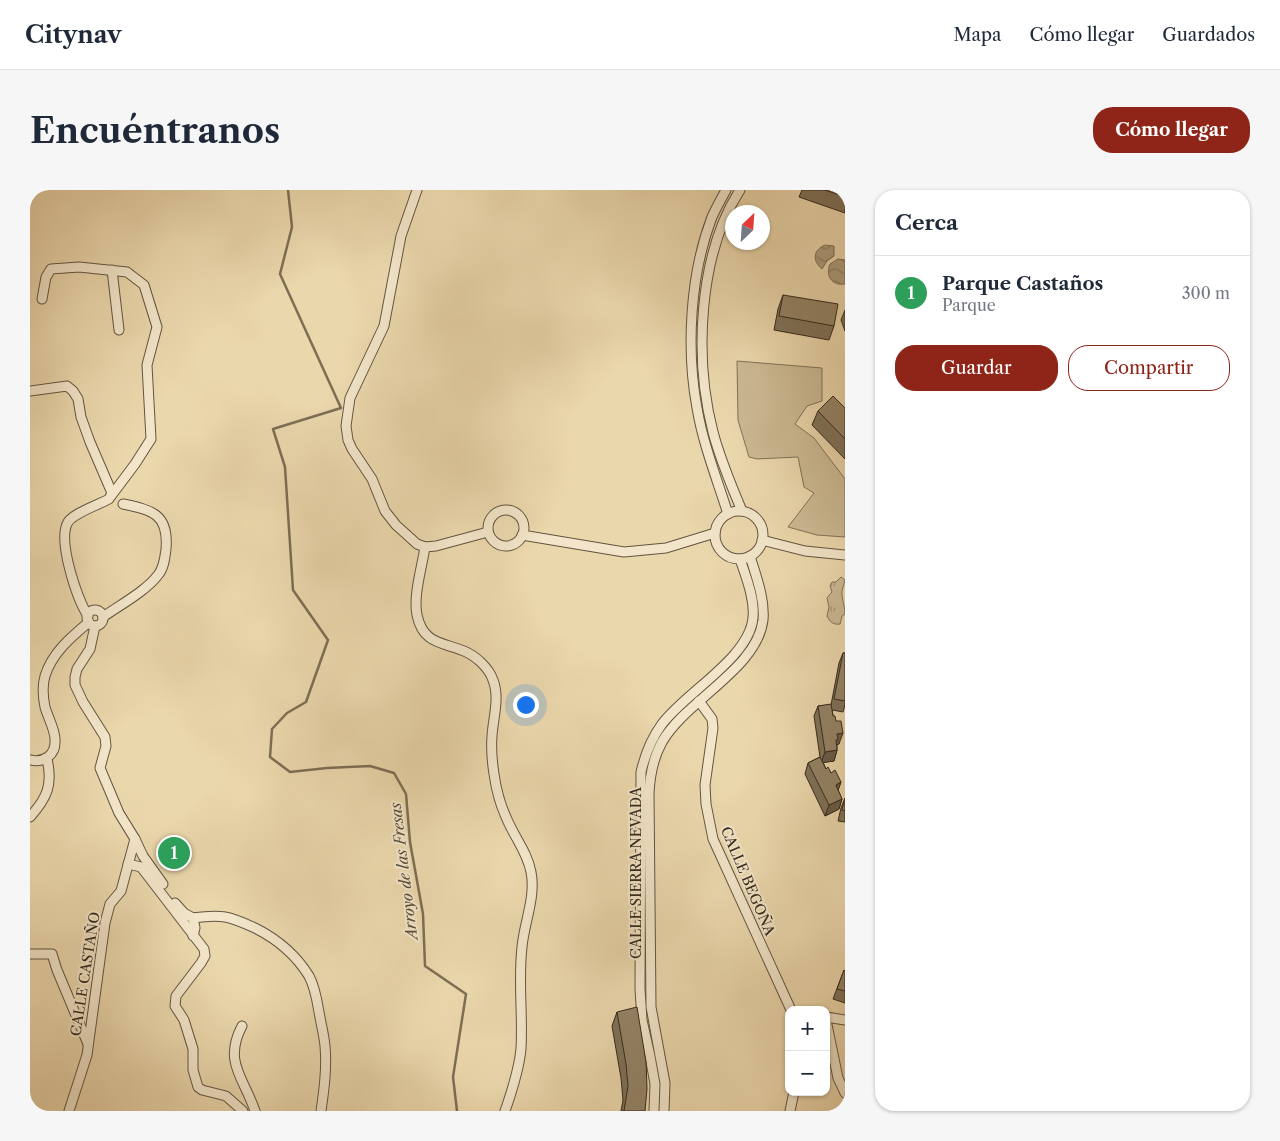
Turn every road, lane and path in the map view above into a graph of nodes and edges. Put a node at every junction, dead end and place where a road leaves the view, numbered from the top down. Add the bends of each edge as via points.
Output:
1 (417, 190) edge
2 (726, 190) edge
3 (740, 190) edge
4 (112, 270) junction
5 (42, 299) dead end
6 (119, 330) dead end
7 (30, 391) edge
8 (111, 496) junction
9 (123, 504) dead end
10 (742, 511) junction
11 (728, 514) junction
12 (488, 532) junction
13 (715, 533) junction
14 (522, 535) junction
15 (762, 540) junction
16 (425, 547) junction
17 (750, 556) junction
18 (845, 556) edge
19 (740, 559) junction
20 (103, 617) junction
21 (91, 621) junction
22 (699, 701) junction
23 (47, 759) junction
24 (30, 760) edge
25 (30, 817) edge
26 (135, 839) junction
27 (128, 864) junction
28 (193, 918) junction
29 (193, 936) junction
30 (30, 954) edge
31 (789, 1006) edge
32 (830, 1018) edge
33 (845, 1020) edge
34 (242, 1026) dead end
35 (830, 1039) edge
36 (88, 1044) junction
37 (845, 1093) edge
38 (793, 1096) edge
39 (69, 1111) edge
40 (243, 1111) edge
41 (255, 1111) edge
42 (321, 1111) edge
43 (505, 1111) edge
44 (654, 1111) edge
45 (664, 1111) edge
46 (790, 1111) edge

1 - 16 street via 401,236 384,326 350,398 346,426 352,449 372,479 385,512 407,536
2 - 11 street via 713,216 697,273 692,346 697,408
3 - 10 street via 716,245 707,290 702,345 713,431
4 - 5 street via 51,269
4 - 6 street
4 - 8 street via 127,272 144,285 157,327 147,365 151,439
7 - 8 street via 67,386 74,391
8 - 21 street via 74,516 66,529 73,584
9 - 20 street via 148,509 158,515 165,525 165,557 160,573 152,582
10 - 11 street
10 - 15 street via 757,519 762,528
11 - 13 street via 718,524
12 - 14 street via 494,541 504,545 515,543
12 - 14 street via 489,522 495,513 510,510 522,520
12 - 16 street
13 - 14 street via 666,548 624,552
13 - 19 street via 720,550 729,557
15 - 17 street via 756,553
15 - 18 street
16 - 43 street via 417,600 419,623 432,640 476,658 493,679 496,691 492,737 494,776 506,817 532,873 522,947 521,1049
17 - 19 street
17 - 22 street, CALLE SIERRA NEVADA via 763,606 760,632 743,660
19 - 44 street, CALLE SIERRA NEVADA via 753,617 745,642 662,724 644,756 641,772 640,989 642,1020 655,1084
20 - 21 street via 102,622
20 - 21 street via 101,612 91,611
21 - 23 street via 63,645 45,676 45,706 56,741 53,753
21 - 26 street via 90,649 77,669 75,685 105,737 100,768 102,777
22 - 31 street, CALLE BEGOÑA via 712,719 713,728 705,785 713,839
22 - 45 street, CALLE SIERRA NEVADA via 661,743 650,775 651,1007 664,1083
23 - 24 street
23 - 25 street via 50,786 42,804
26 - 27 street, CALLE CASTAÑO
26 - 28 street via 178,908
27 - 29 street via 142,868
27 - 36 street, CALLE CASTAÑO via 121,891 110,904 105,923
28 - 29 street
28 - 42 street via 223,916 236,919 270,936 288,950 309,976 325,1047
29 - 40 street via 204,949 205,956 176,996 175,1006 184,1020 193,1049 194,1080 202,1090 226,1096
30 - 36 street via 52,954
32 - 33 street
34 - 41 street via 233,1054
35 - 37 street via 838,1078
36 - 39 street, CALLE CASTAÑO via 85,1066
38 - 46 street

